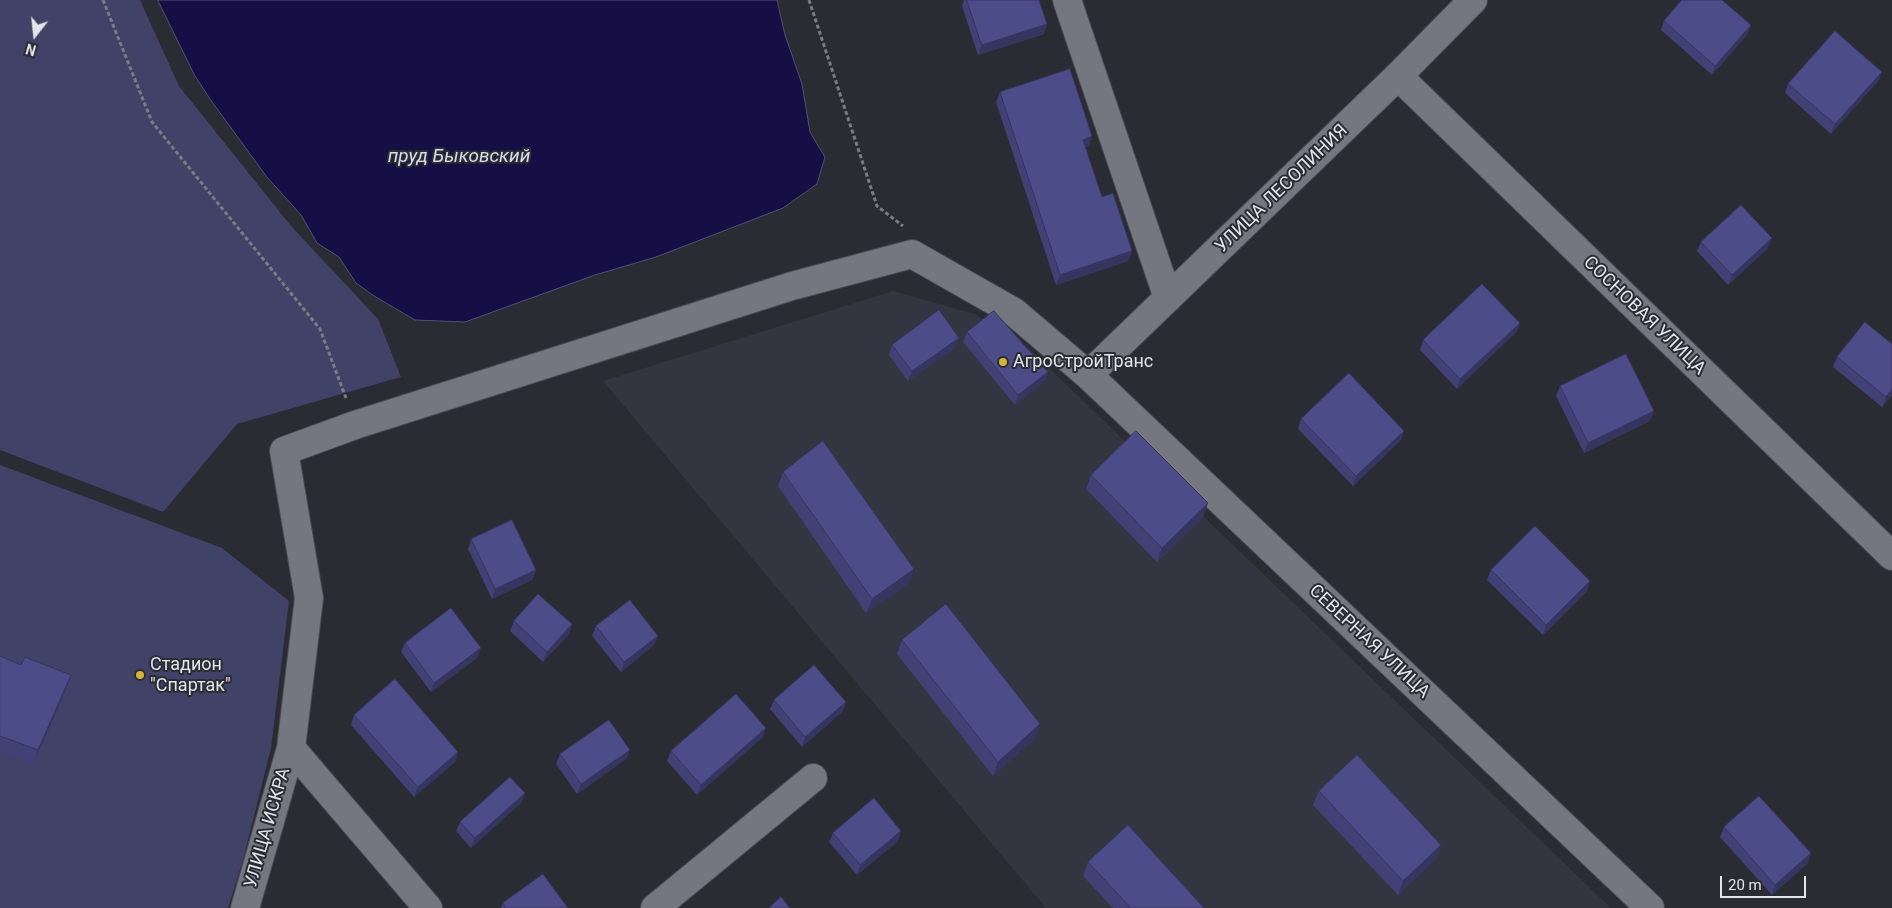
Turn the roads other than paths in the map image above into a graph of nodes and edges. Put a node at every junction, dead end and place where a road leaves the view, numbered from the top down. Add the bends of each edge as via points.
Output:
1 (1068, 0) edge
2 (1473, 0) edge
3 (1398, 76) junction
4 (1168, 298) junction
5 (1088, 376) junction
6 (355, 425) joint
7 (1892, 556) edge
8 (291, 748) junction
9 (812, 778) dead end
10 (245, 908) edge
11 (428, 908) edge
12 (655, 908) edge
13 (1650, 908) edge

1 - 4 street
2 - 3 street, УЛИЦА ЛЕСОЛИНИЯ
3 - 4 street, УЛИЦА ЛЕСОЛИНИЯ
3 - 7 street, СОСНОВАЯ УЛИЦА
4 - 5 street, УЛИЦА ЛЕСОЛИНИЯ
5 - 6 street, СЕВЕРНАЯ УЛИЦА via 1014,312 912,254 792,286
5 - 13 street, СЕВЕРНАЯ УЛИЦА
6 - 8 street, УЛИЦА ИСКРА via 284,450 309,598
8 - 10 street, УЛИЦА ИСКРА
8 - 11 street
9 - 12 street

